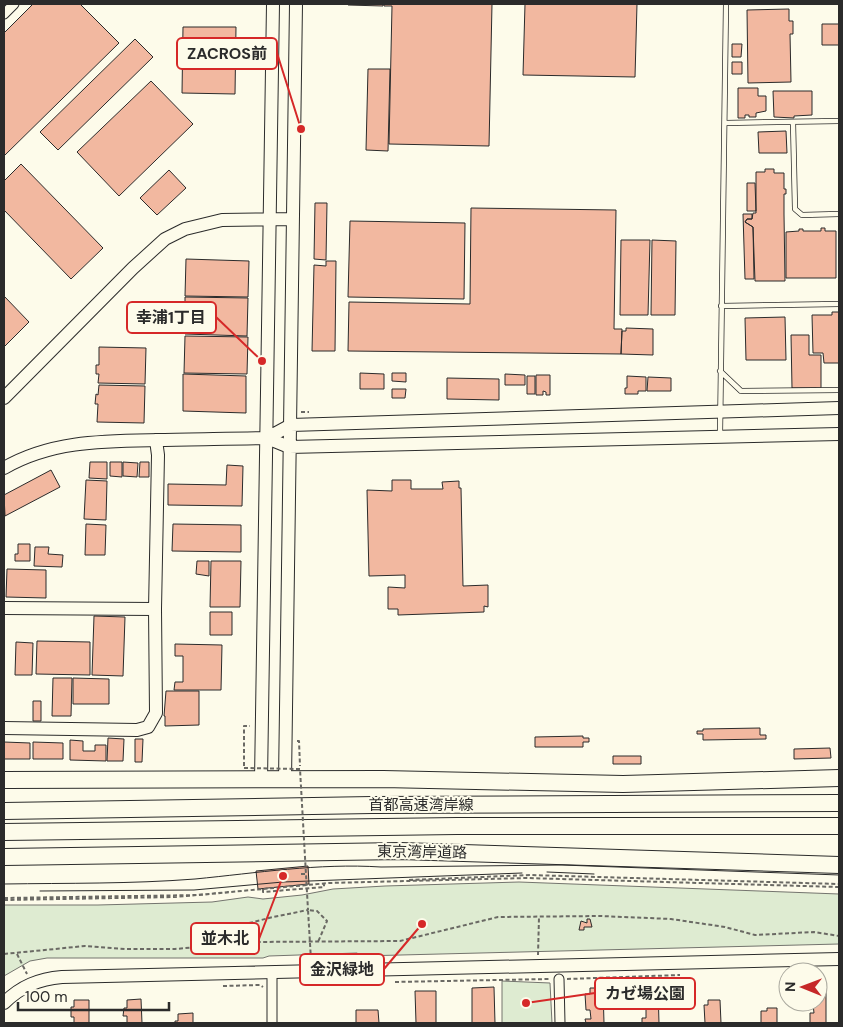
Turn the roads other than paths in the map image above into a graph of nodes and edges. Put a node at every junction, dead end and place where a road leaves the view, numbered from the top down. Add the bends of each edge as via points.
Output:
1 (14, 4) edge
2 (273, 4) edge
3 (296, 4) edge
4 (726, 4) edge
5 (4, 14) edge
6 (839, 121) edge
7 (793, 122) junction
8 (726, 124) junction
9 (839, 214) edge
10 (292, 219) junction
11 (269, 220) junction
12 (839, 304) edge
13 (721, 306) junction
14 (720, 370) junction
15 (839, 390) edge
16 (4, 398) edge
17 (839, 408) edge
18 (720, 412) junction
19 (291, 425) junction
20 (839, 434) edge
21 (720, 436) junction
22 (267, 438) junction
23 (156, 440) junction
24 (289, 447) junction
25 (4, 468) edge
26 (4, 608) edge
27 (155, 609) junction
28 (4, 728) edge
29 (839, 778) edge
30 (4, 780) edge
31 (261, 780) junction
32 (285, 780) junction
33 (839, 803) edge
34 (4, 811) edge
35 (839, 828) edge
36 (4, 832) edge
37 (4, 858) edge
38 (839, 865) edge
39 (839, 959) edge
40 (272, 974) junction
41 (559, 979) road end
42 (4, 1002) edge
43 (272, 1023) edge
44 (560, 1023) edge

1 - 5 street
2 - 11 street
3 - 10 street
4 - 8 lane
6 - 7 lane
7 - 8 lane
7 - 9 lane via 795,209 802,215
8 - 13 lane
10 - 11 street
10 - 19 street
11 - 16 street via 222,220 185,229 165,240
11 - 22 street
12 - 13 lane
13 - 14 lane
14 - 15 lane via 741,392
14 - 18 lane
17 - 18 street
18 - 19 street
18 - 21 lane
19 - 22 street
19 - 24 street
20 - 21 street
21 - 24 street
22 - 23 street
22 - 24 street
22 - 31 street
23 - 25 street via 77,443 44,450
23 - 27 street
24 - 32 street
26 - 27 street
27 - 28 street via 156,713 148,727 137,730
29 - 32 highway via 623,784
30 - 31 highway
31 - 32 highway
33 - 34 highway, 首都高速湾岸線
35 - 36 highway, 首都高速湾岸線 via 457,826
37 - 38 highway, 東京湾岸道路 via 401,851
39 - 40 street
40 - 42 street via 50,978 23,987
40 - 43 street
41 - 44 street

